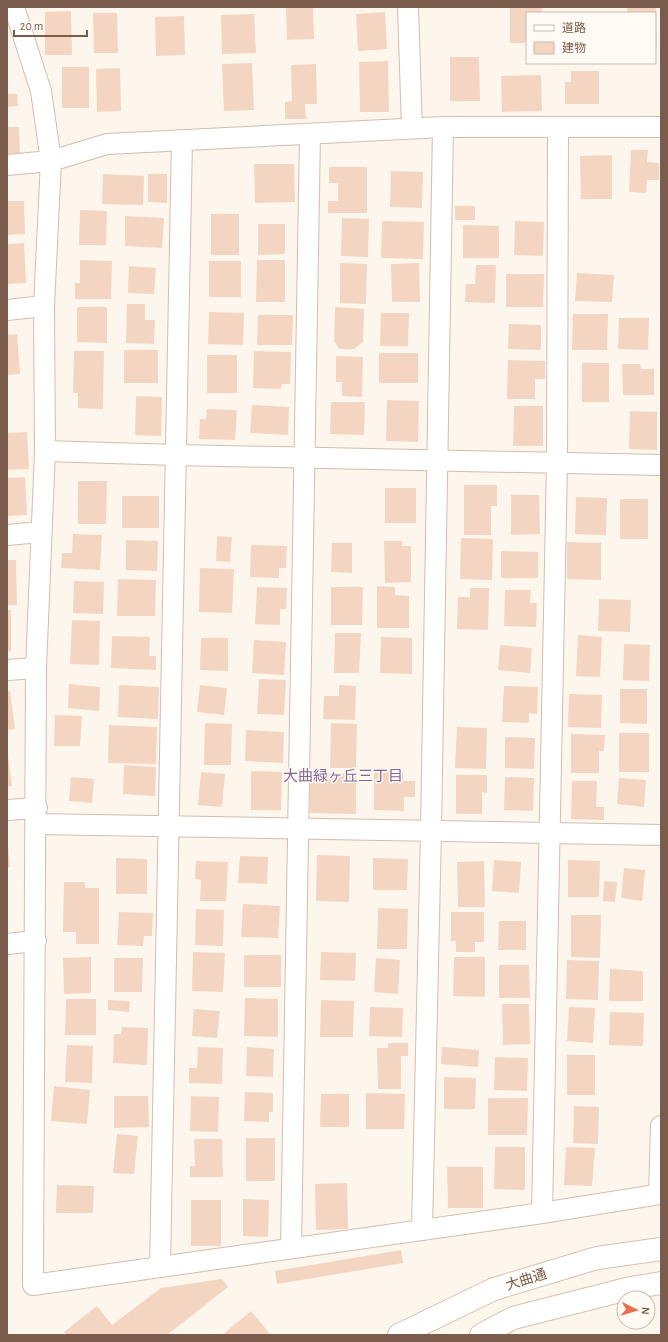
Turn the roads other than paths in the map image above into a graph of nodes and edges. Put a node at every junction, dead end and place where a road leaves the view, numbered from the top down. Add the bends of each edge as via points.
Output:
1 (14, 7) edge
2 (408, 7) edge
3 (15, 35) edge
4 (443, 127) junction
5 (558, 127) junction
6 (661, 127) edge
7 (412, 128) junction
8 (310, 134) junction
9 (182, 140) junction
10 (51, 161) junction
11 (7, 165) edge
12 (44, 306) junction
13 (7, 310) edge
14 (45, 451) junction
15 (177, 455) junction
16 (305, 458) junction
17 (438, 460) junction
18 (557, 463) junction
19 (661, 465) edge
20 (40, 532) junction
21 (7, 535) edge
22 (36, 668) junction
23 (7, 670) edge
24 (7, 810) edge
25 (36, 816) junction
26 (170, 825) junction
27 (299, 828) junction
28 (431, 830) junction
29 (548, 834) junction
30 (661, 835) edge
31 (36, 941) junction
32 (7, 944) edge
33 (661, 1126) edge
34 (660, 1194) edge
35 (542, 1213) junction
36 (422, 1230) junction
37 (291, 1248) junction
38 (661, 1249) edge
39 (160, 1267) junction
40 (661, 1283) edge
41 (399, 1335) edge
42 (481, 1335) edge

1 - 3 street
2 - 7 street
3 - 10 street via 41,91
4 - 5 street
4 - 7 street
4 - 17 street
5 - 6 street
5 - 18 street
7 - 8 street
8 - 9 street
8 - 16 street
9 - 10 street via 107,144
9 - 15 street
10 - 11 street
10 - 12 street
12 - 13 street
12 - 14 street
14 - 15 street
14 - 20 street
15 - 16 street
15 - 26 street
16 - 17 street
16 - 27 street
17 - 18 street
17 - 28 street
18 - 19 street
18 - 29 street
20 - 21 street
20 - 22 street
22 - 23 street
22 - 25 street
24 - 25 street
25 - 26 street
25 - 31 street
26 - 27 street
26 - 39 street
27 - 28 street
27 - 37 street
28 - 29 street
28 - 36 street
29 - 30 street
29 - 35 street
31 - 32 street
31 - 39 street via 33,1285
33 - 34 street
34 - 35 street
35 - 36 street
36 - 37 street
37 - 39 street
38 - 41 street, 大曲通 via 597,1258 494,1289
40 - 42 street via 631,1288 513,1318

